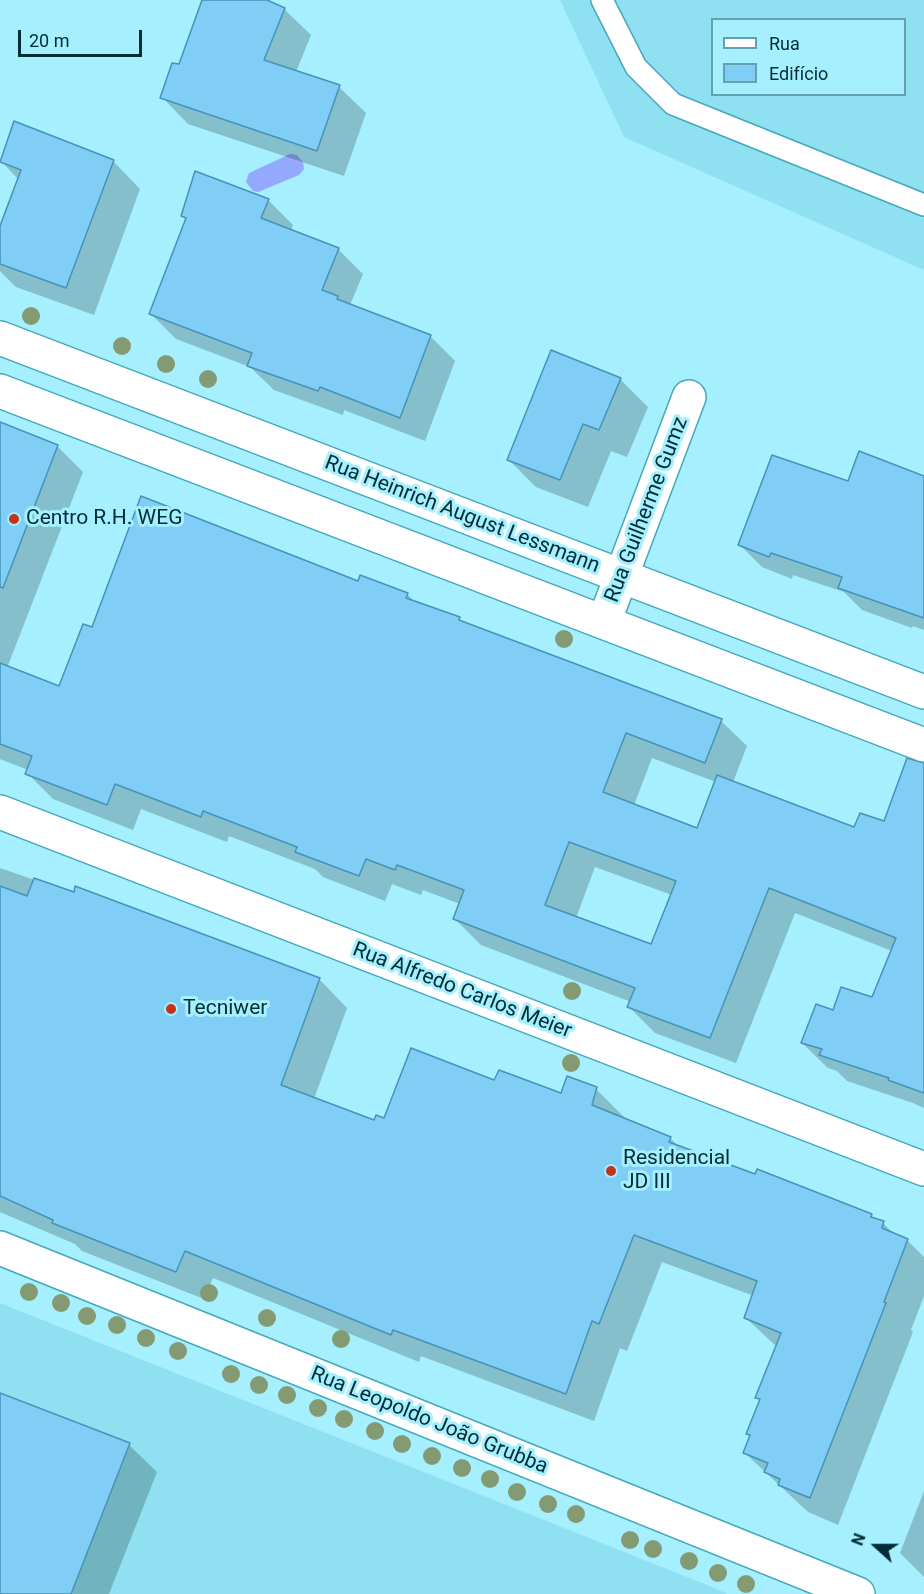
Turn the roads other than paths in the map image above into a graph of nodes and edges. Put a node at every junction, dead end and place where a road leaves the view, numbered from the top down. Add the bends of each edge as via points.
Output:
1 (602, 0) edge
2 (924, 205) edge
3 (0, 338) edge
4 (0, 391) edge
5 (689, 397) dead end
6 (621, 576) junction
7 (604, 622) junction
8 (924, 692) edge
9 (924, 745) edge
10 (0, 812) edge
11 (924, 1169) edge
12 (0, 1248) edge
13 (858, 1594) edge

1 - 2 lane via 636,67 673,104
3 - 6 street, Rua Heinrich August Lessmann
4 - 7 street
5 - 6 street, Rua Guilherme Gumz
6 - 7 street, Rua Guilherme Gumz
6 - 8 street, Rua Heinrich August Lessmann
7 - 9 street
10 - 11 street, Rua Alfredo Carlos Meier
12 - 13 street, Rua Leopoldo João Grubba

